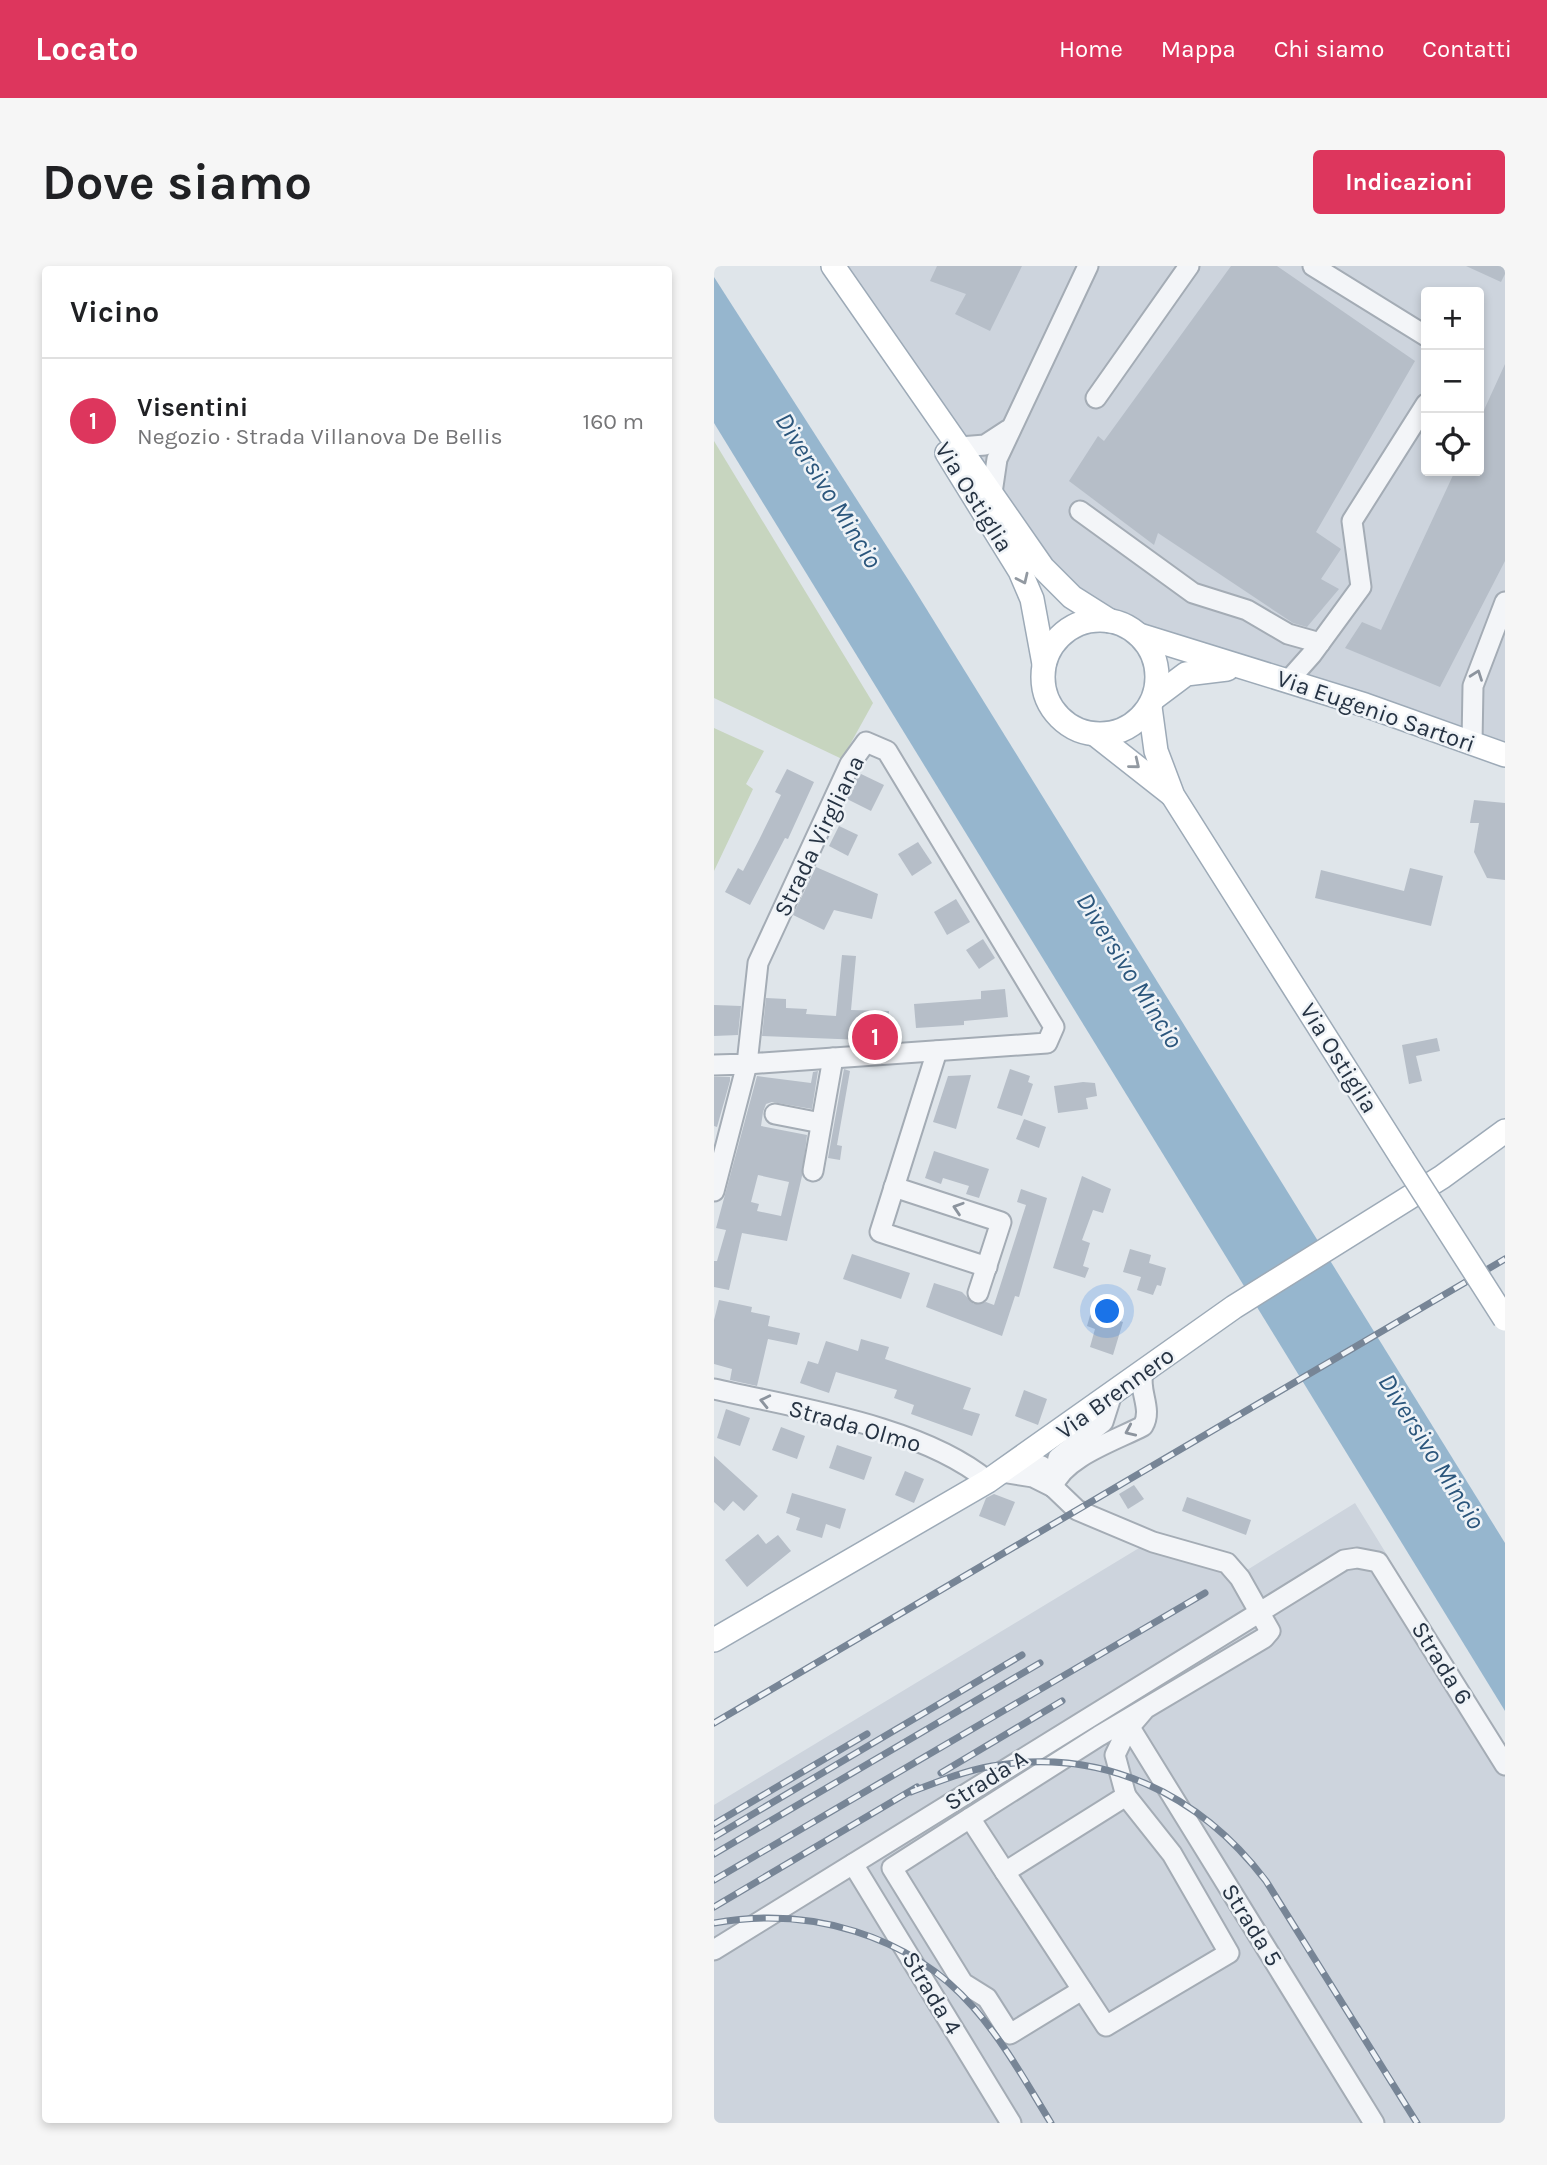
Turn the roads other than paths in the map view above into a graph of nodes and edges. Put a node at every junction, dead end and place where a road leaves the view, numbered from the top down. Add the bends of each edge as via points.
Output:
1 (834, 266) edge
2 (1088, 266) edge
3 (1189, 266) edge
4 (1312, 266) edge
5 (1421, 333) edge
6 (881, 338) junction
7 (911, 396) junction
8 (1096, 398) dead end
9 (1421, 412) edge
10 (1011, 426) junction
11 (960, 447) junction
12 (986, 484) junction
13 (1080, 511) dead end
14 (1505, 602) edge
15 (1110, 621) junction
16 (1139, 635) junction
17 (1320, 643) junction
18 (1044, 664) junction
19 (1247, 668) junction
20 (1288, 681) junction
21 (1152, 702) junction
22 (1096, 735) junction
23 (1472, 743) junction
24 (1505, 755) edge
25 (1173, 796) junction
26 (937, 1051) junction
27 (833, 1058) junction
28 (747, 1064) junction
29 (714, 1065) edge
30 (775, 1114) dead end
31 (821, 1123) junction
32 (1505, 1131) edge
33 (813, 1171) dead end
34 (894, 1187) junction
35 (714, 1191) edge
36 (987, 1267) junction
37 (978, 1293) dead end
38 (1505, 1319) edge
39 (1143, 1373) junction
40 (714, 1389) edge
41 (1111, 1396) junction
42 (1022, 1458) junction
43 (995, 1477) junction
44 (1053, 1487) junction
45 (1378, 1562) joint
46 (1260, 1611) junction
47 (714, 1640) edge
48 (1145, 1709) junction
49 (1129, 1726) junction
50 (1505, 1765) edge
51 (1126, 1796) junction
52 (970, 1818) junction
53 (853, 1864) junction
54 (1004, 1872) junction
55 (714, 1950) edge
56 (1082, 1990) junction
57 (1012, 2123) edge
58 (1374, 2123) edge

1 - 6 main road, Via Ostiglia
2 - 10 street
3 - 8 street
4 - 5 street
6 - 7 main road, Via Ostiglia
6 - 11 main road, Via Ostiglia
7 - 12 main road via 927,411 967,473
7 -> 18 main road, Via Ostiglia via 1020,571 1031,599
9 - 17 street via 1352,521 1361,587
10 - 11 street via 995,441
10 - 12 street
11 - 12 main road, Via Ostiglia
12 - 15 main road, Via Ostiglia via 1054,580
13 - 17 street via 1193,593 1247,610 1288,634
23 -> 14 street via 1473,686
15 - 16 main road
15 - 18 main road via 1070,628 1055,642
16 - 19 main road, Via Eugenio Sartori
16 - 21 main road via 1156,662
17 - 20 street
18 - 22 main road via 1043,686 1055,713 1071,727
19 - 20 main road, Via Eugenio Sartori
19 - 21 main road, Via Eugenio Sartori via 1186,674
20 - 23 main road, Via Eugenio Sartori
21 - 22 main road via 1127,728
21 - 25 main road, Via Ostiglia via 1154,741
22 -> 25 main road, Via Ostiglia
23 - 24 main road, Via Eugenio Sartori
25 - 38 main road, Via Ostiglia, bridge
26 - 27 street
26 - 28 street, Strada Virgliana via 1047,1043 1054,1027 887,751 866,742 850,764 758,963
26 - 34 street
27 - 28 street
27 - 31 street
28 - 29 street
28 - 35 street
30 - 31 street
31 - 33 street
32 - 39 main road, Via Brennero via 1442,1177 1234,1307
34 - 36 street via 880,1232
36 -> 34 street via 1004,1213
36 - 37 street
39 - 41 main road, Via Brennero
39 -> 44 street via 1147,1410 1143,1426 1098,1447 1063,1472
43 -> 40 street, Strada Olmo via 949,1455 856,1422
41 - 42 main road, Via Brennero
41 - 44 street via 1103,1422 1058,1458
42 - 43 main road, Via Brennero
42 - 44 street via 1042,1466
43 - 44 street via 1033,1477
43 - 47 main road, Via Brennero
44 - 46 street via 1066,1502 1101,1522 1227,1563
45 - 46 street, Strada A via 1344,1560
45 - 50 street, Strada 6
46 - 48 street via 1269,1634
46 - 53 street, Strada A
48 - 49 street
48 - 52 street
49 - 51 street via 1115,1755
49 - 58 street, Strada 5
51 - 54 street
51 - 56 street via 1172,1854 1229,1953 1106,2026
52 - 54 street
52 - 56 street via 892,1868 963,1983 987,1998 1010,2034
53 - 55 street, Strada A
53 - 57 street, Strada 4
54 - 56 street

